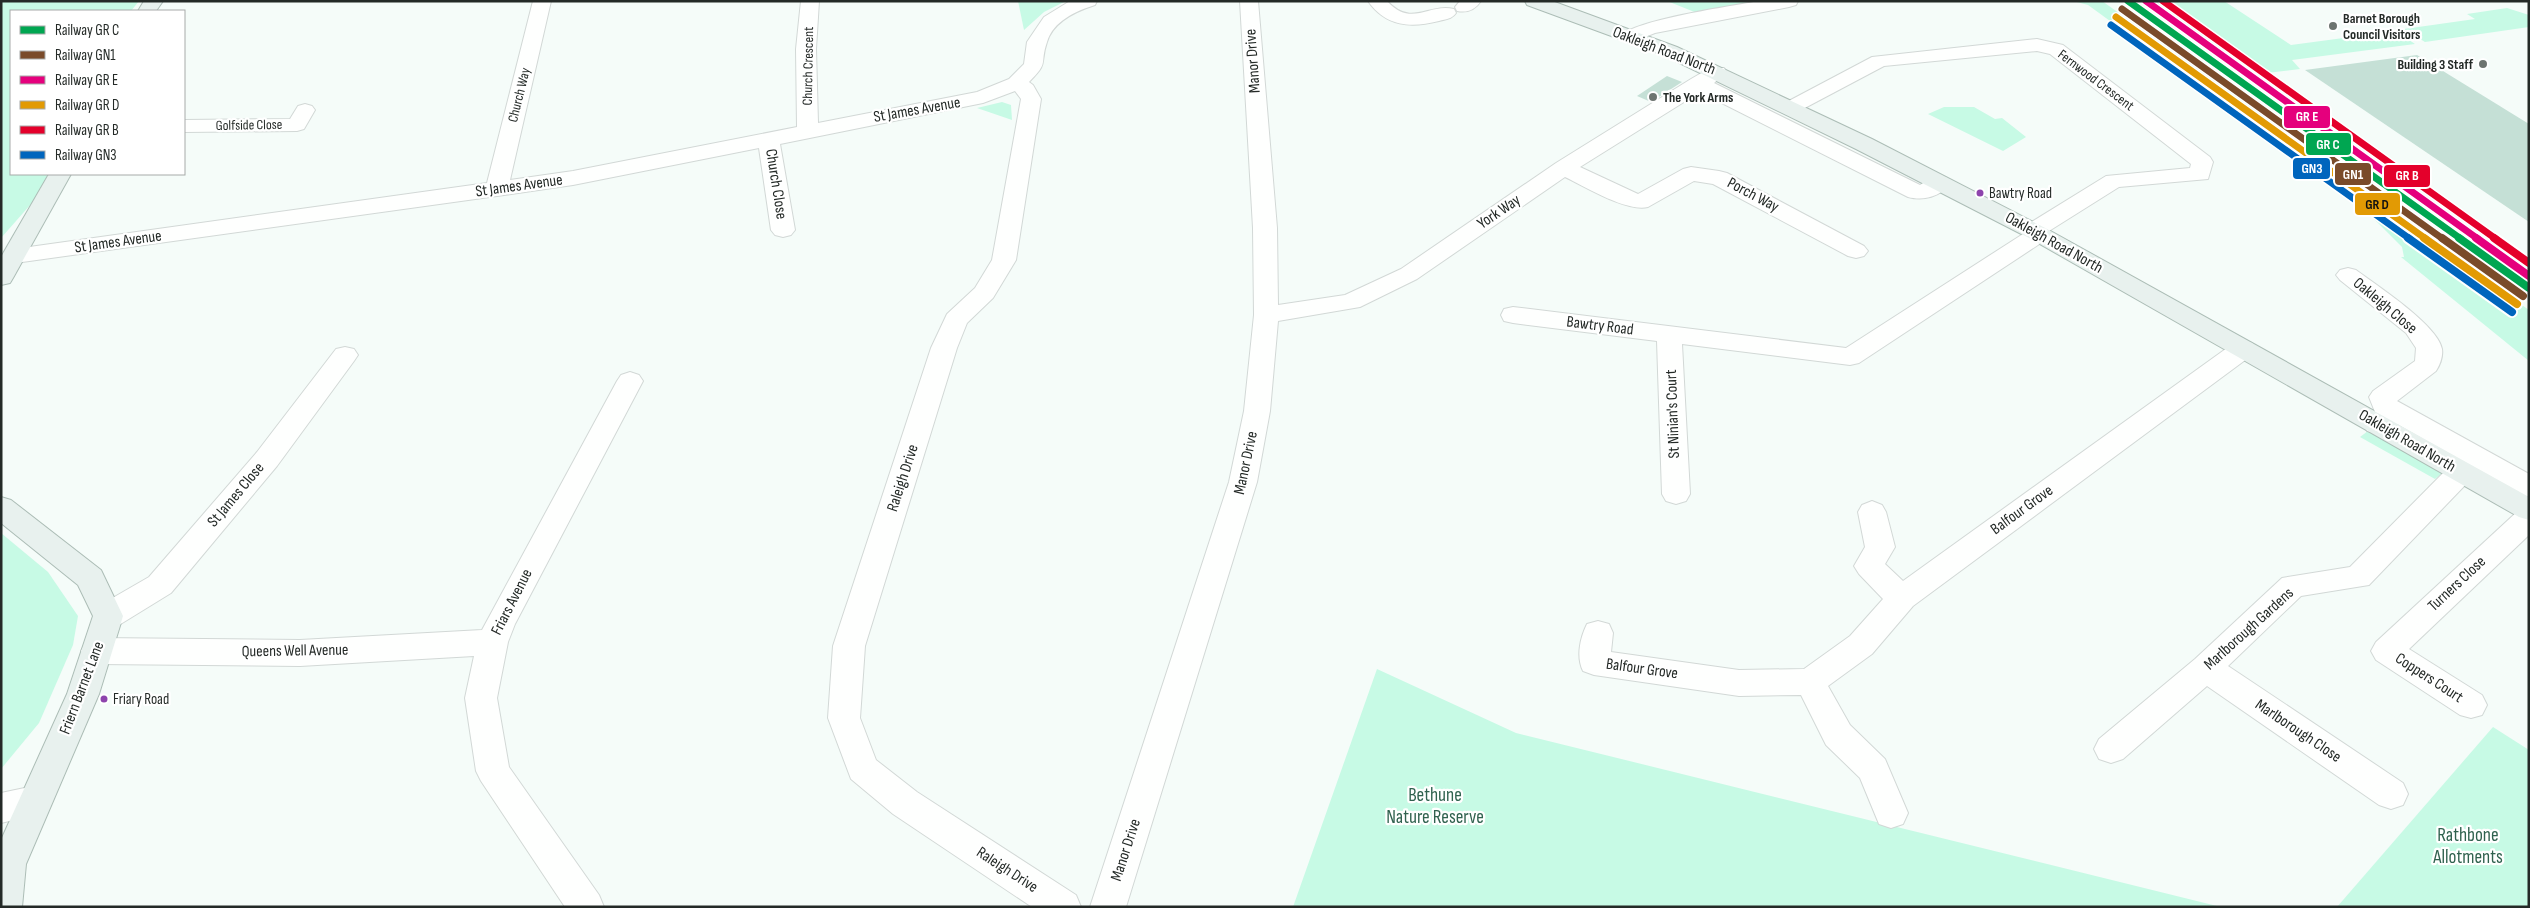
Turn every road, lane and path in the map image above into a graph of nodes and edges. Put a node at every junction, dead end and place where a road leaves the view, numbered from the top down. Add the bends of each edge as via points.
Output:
1 (542, 1) edge
2 (810, 1) edge
3 (1088, 1) edge
4 (1249, 1) edge
5 (1377, 1) edge
6 (1534, 1) edge
7 (1789, 1) edge
8 (1461, 7) edge
9 (1630, 37) junction
10 (1708, 78) junction
11 (1016, 83) junction
12 (1792, 107) junction
13 (305, 110) dead end
14 (185, 126) edge
15 (808, 130) junction
16 (1819, 131) junction
17 (768, 138) junction
18 (1564, 168) junction
19 (59, 175) edge
20 (497, 189) junction
21 (783, 230) dead end
22 (2036, 232) junction
23 (1856, 251) dead end
24 (15, 256) junction
25 (2348, 275) dead end
26 (1, 278) edge
27 (1266, 315) junction
28 (1513, 315) dead end
29 (1669, 334) junction
30 (2243, 349) junction
31 (345, 355) dead end
32 (630, 381) dead end
33 (2383, 415) junction
34 (2461, 472) junction
35 (2529, 487) edge
36 (1676, 494) dead end
37 (1, 507) edge
38 (2529, 510) edge
39 (1872, 512) dead end
40 (2529, 518) edge
41 (1902, 598) junction
42 (108, 616) junction
43 (1598, 633) dead end
44 (492, 642) junction
45 (97, 651) junction
46 (2387, 651) joint
47 (2206, 668) junction
48 (1810, 682) junction
49 (2471, 704) dead end
50 (2110, 749) dead end
51 (2391, 794) dead end
52 (34, 801) junction
53 (1, 808) edge
54 (1891, 813) dead end
55 (4, 907) edge
56 (586, 907) edge
57 (1063, 907) edge
58 (1108, 907) edge

1 - 20 street, Church Way
2 - 15 street, Church Crescent via 806,49
3 - 11 street via 1075,5 1044,27 1037,42 1034,66
4 - 27 street, Manor Drive via 1265,228
5 - 8 street via 1386,13 1408,20 1421,20
6 - 9 main road, Oakleigh Road North
7 - 9 street via 1650,28
9 - 10 main road, Oakleigh Road North
10 - 12 main road, Oakleigh Road North
10 - 16 street
10 - 18 street, York Way
11 - 15 street, St James Avenue via 983,97
11 - 57 street, Raleigh Drive via 1026,89 1031,99 1004,260 984,292 956,320 944,348 849,646 844,718 863,769 905,802
12 - 16 main road, Oakleigh Road North
12 - 22 street, Fernwood Crescent via 1879,61 2037,45 2056,49 2202,162 2200,174 2114,181
13 - 14 street, Golfside Close via 297,124
15 - 17 street, St James Avenue
16 - 22 main road, Oakleigh Road North via 1939,182
17 - 20 street, St James Avenue via 573,178
17 - 21 street, Church Close
18 - 23 street, Porch Way via 1640,202 1691,174 1719,178
18 - 27 street, York Way via 1424,264 1382,288 1351,302
19 - 24 main road
20 - 24 street, St James Avenue
22 - 29 street, Bawtry Road via 1850,357
22 - 30 main road, Oakleigh Road North
24 - 26 main road
25 - 33 street, Oakleigh Close via 2415,327 2429,348 2427,365 2382,397
27 - 58 street, Manor Drive via 1257,411 1243,482
28 - 29 street, Bawtry Road
29 - 36 street, St Ninian's Court
30 - 33 main road, Oakleigh Road North
30 - 41 street, Balfour Grove
31 - 42 street, St James Close via 267,459 160,585
32 - 44 street, Friars Avenue
33 - 34 main road, Oakleigh Road North
33 - 35 street
34 - 38 main road, Oakleigh Road North
34 - 47 street, Marlborough Gardens via 2358,577 2293,586
37 - 42 main road via 90,578
39 - 41 street via 1880,547 1869,566
40 - 46 street, Turners Close
41 - 48 street, Balfour Grove via 1861,645
42 - 45 main road, Friern Barnet Lane
43 - 48 street, Balfour Grove via 1594,662 1739,683
44 - 45 street, Queens Well Avenue via 300,653
44 - 56 street, Friars Avenue via 481,698 493,771
45 - 52 main road, Friern Barnet Lane via 83,694
46 - 49 street, Coppers Court
47 - 50 street, Marlborough Gardens
47 - 51 street, Marlborough Close
48 - 54 street via 1838,734 1873,768
52 - 53 street
52 - 55 main road, Friern Barnet Lane via 8,864

